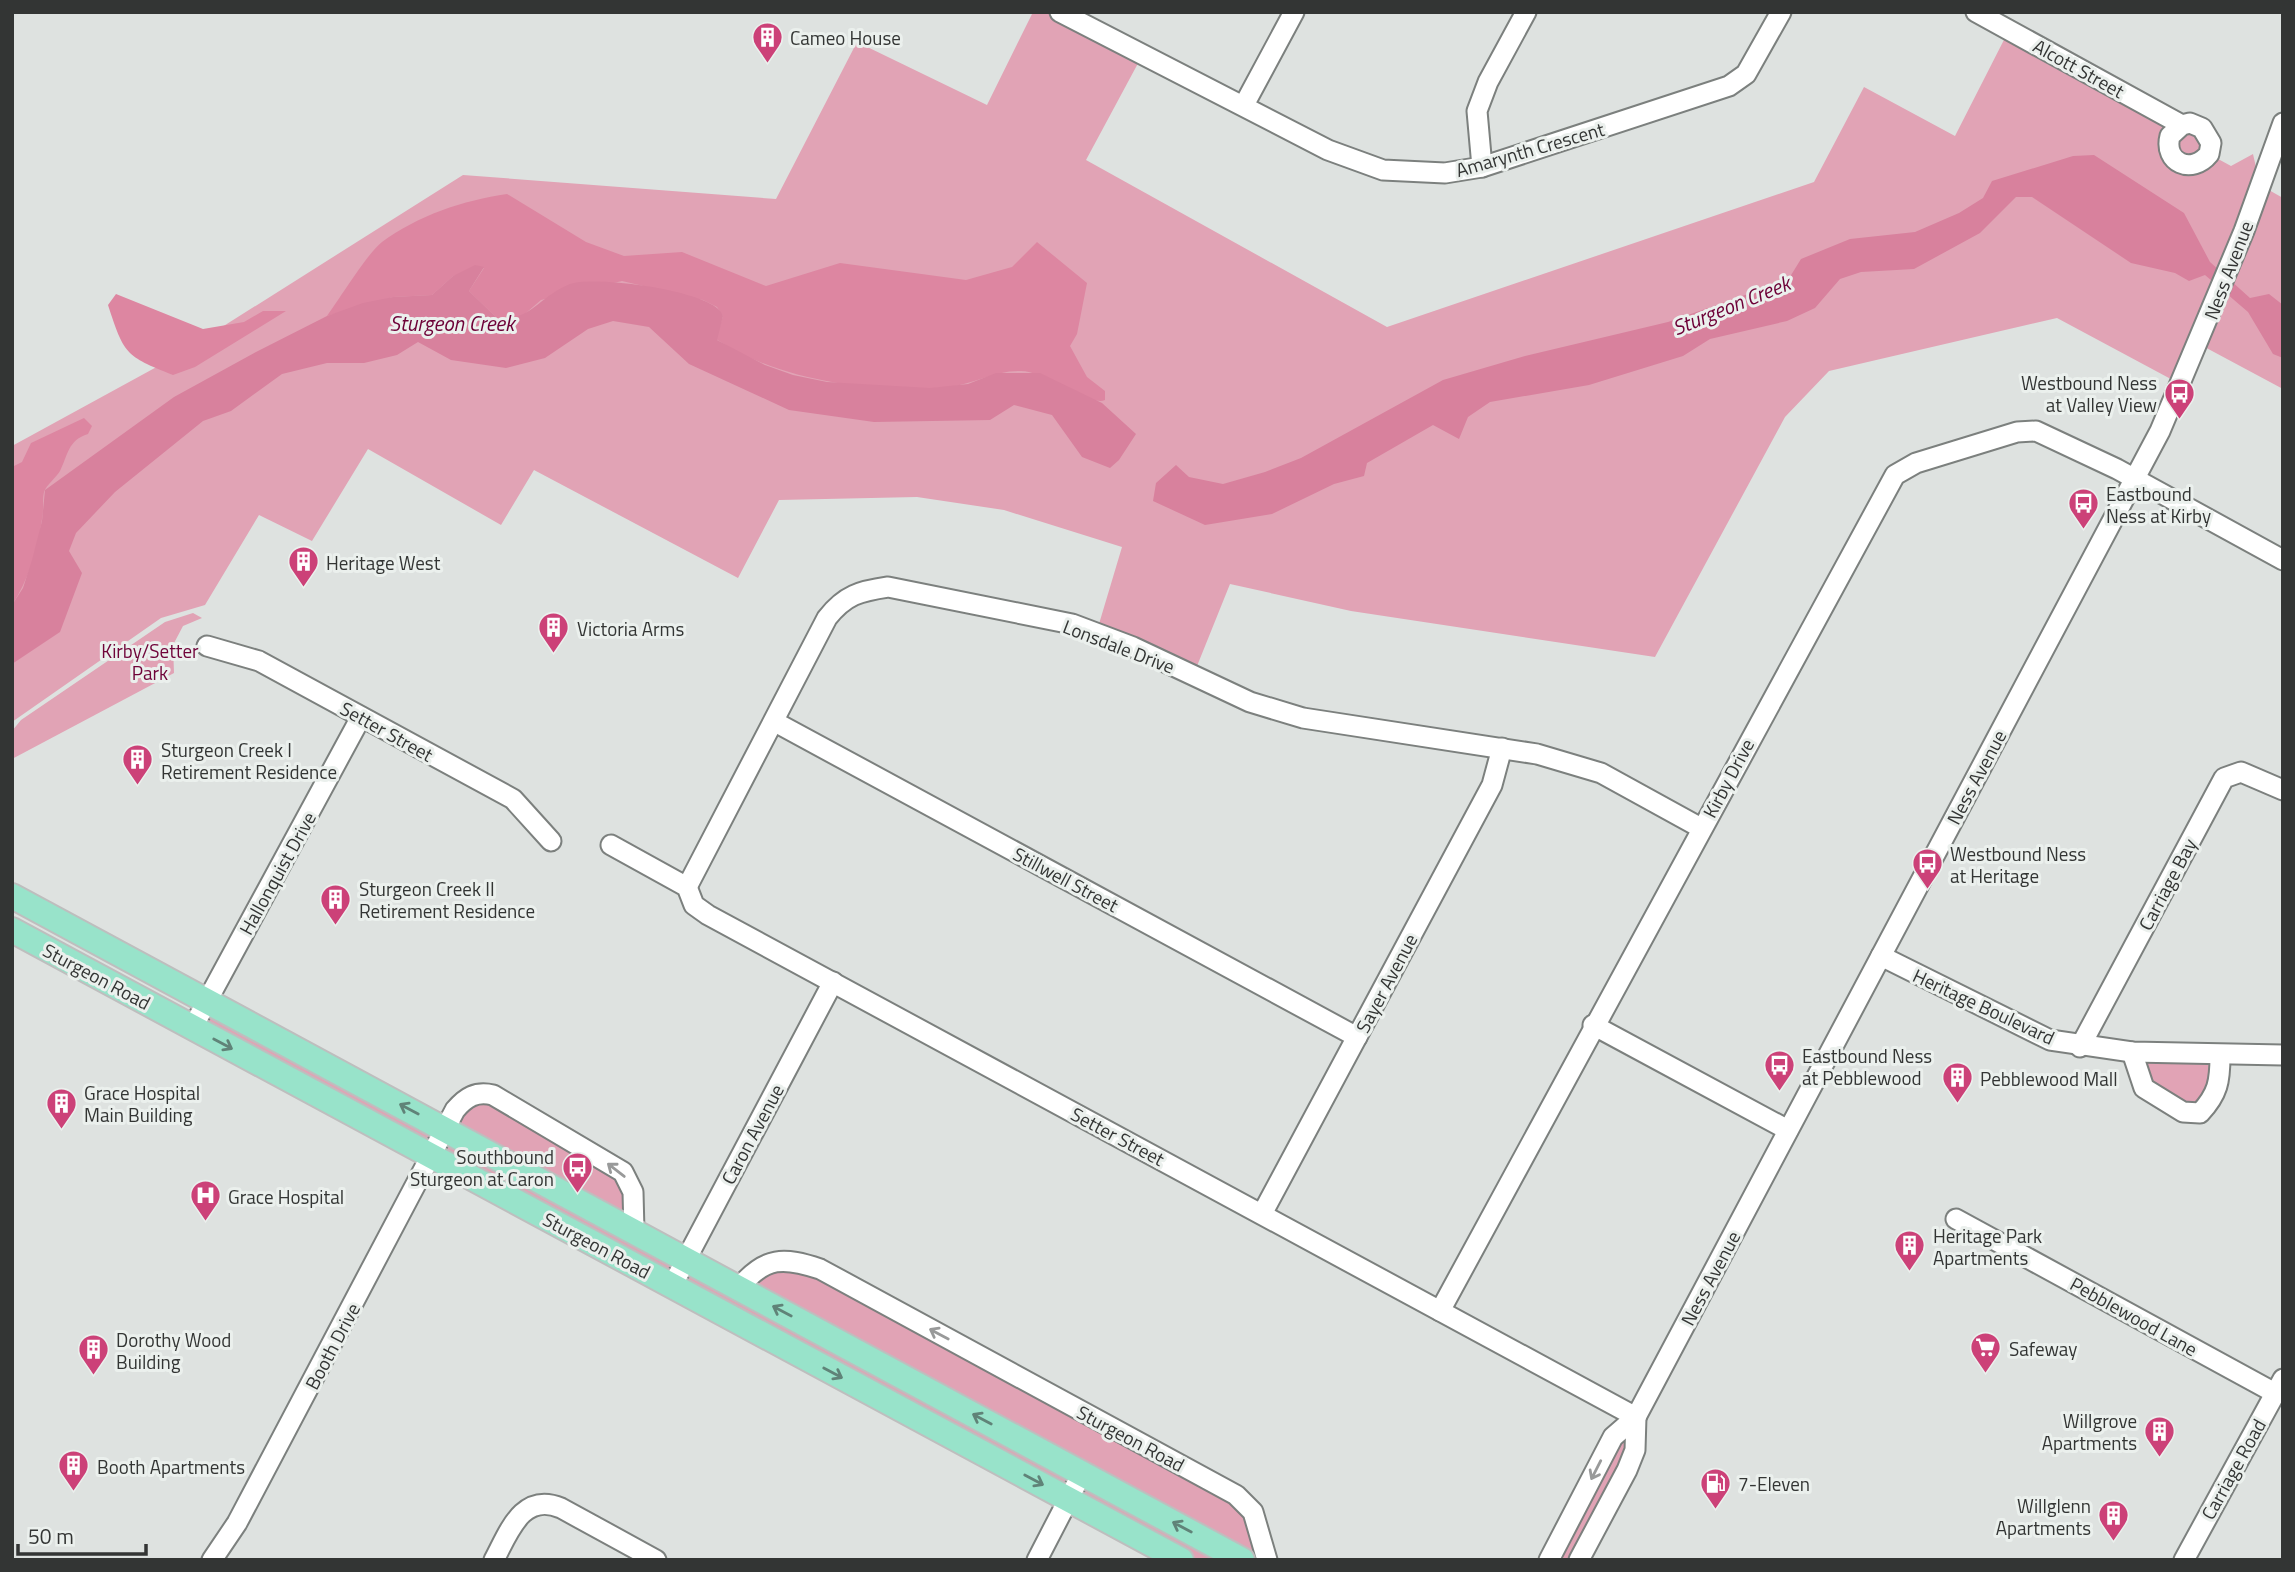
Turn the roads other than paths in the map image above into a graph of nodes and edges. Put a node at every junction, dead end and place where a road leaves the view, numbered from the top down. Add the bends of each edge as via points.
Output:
1 (1060, 12) edge
2 (1294, 12) edge
3 (1526, 12) edge
4 (1780, 12) edge
5 (1976, 12) edge
6 (1244, 105) junction
7 (2283, 123) edge
8 (2182, 125) dead end
9 (1482, 167) junction
10 (2134, 479) junction
11 (2283, 559) edge
12 (207, 646) dead end
13 (361, 717) junction
14 (775, 722) junction
15 (1502, 748) junction
16 (2283, 790) edge
17 (1701, 828) junction
18 (551, 841) dead end
19 (611, 845) dead end
20 (687, 887) junction
21 (12, 896) edge
22 (12, 930) edge
23 (1881, 956) junction
24 (833, 982) junction
25 (208, 1000) junction
26 (1592, 1026) junction
27 (193, 1027) junction
28 (1357, 1037) junction
29 (2080, 1047) junction
30 (2132, 1052) junction
31 (2283, 1055) edge
32 (2220, 1056) junction
33 (445, 1129) junction
34 (1788, 1130) junction
35 (432, 1156) junction
36 (1262, 1214) junction
37 (1956, 1219) dead end
38 (634, 1231) junction
39 (685, 1259) junction
40 (672, 1286) junction
41 (739, 1288) junction
42 (1440, 1311) junction
43 (2279, 1386) edge
44 (1636, 1417) junction
45 (1082, 1474) junction
46 (1069, 1500) junction
47 (212, 1560) edge
48 (494, 1560) edge
49 (656, 1560) edge
50 (1037, 1560) edge
51 (1181, 1560) edge
52 (1242, 1560) edge
53 (1267, 1560) edge
54 (1549, 1560) edge
55 (1579, 1560) edge
56 (2184, 1560) edge

1 - 6 street, Amarynth Crescent
2 - 6 street
3 - 9 street via 1477,111
4 - 9 street, Amarynth Crescent via 1746,74 1728,86
5 - 8 street, Alcott Street
6 - 9 street, Amarynth Crescent via 1328,150 1383,170 1445,173
7 - 10 street, Ness Avenue via 2199,344
10 - 11 street, Kirby Drive
10 - 17 street, Kirby Drive via 2048,435 2027,431 1916,463 1895,475
10 - 23 street, Ness Avenue
12 - 13 street, Setter Street via 259,661
13 - 18 street, Setter Street via 513,799
13 - 25 street, Hallonquist Drive
14 - 15 street, Lonsdale Drive via 827,618 840,602 857,591 887,587 1072,624 1250,702 1303,718
14 - 20 street, Lonsdale Drive
14 - 28 street, Stillwell Street
15 - 17 street, Lonsdale Drive via 1601,773
15 - 28 street, Sayer Avenue via 1492,785
16 - 29 street, Carriage Bay via 2241,772 2224,778
17 - 26 street, Kirby Drive
19 - 20 street, Setter Street
20 - 24 street, Setter Street via 694,905 708,915
21 - 25 main road, Sturgeon Road
22 - 27 main road, Sturgeon Road
23 - 29 street, Heritage Boulevard via 2050,1040
23 - 34 street, Ness Avenue
24 - 36 street, Setter Street
24 - 39 street, Caron Avenue
25 - 27 street, Hallonquist Drive
33 -> 25 main road, Sturgeon Road
26 - 34 street
26 - 42 street, Kirby Drive
27 -> 35 main road, Sturgeon Road
28 - 36 street, Sayer Avenue
29 - 30 street, Heritage Boulevard
30 - 32 street, Heritage Boulevard
30 - 32 street via 2144,1088 2183,1112 2200,1112 2213,1100 2220,1083
31 - 32 street, Heritage Boulevard
33 - 35 street, Booth Drive
33 - 38 main road, Sturgeon Road
38 -> 33 street, Sturgeon Road via 633,1192 623,1172 493,1095 483,1093 463,1100
34 - 44 street, Ness Avenue
35 - 40 main road, Sturgeon Road
35 - 47 street, Booth Drive via 237,1523
36 - 42 street, Setter Street
37 - 43 street, Pebblewood Lane
38 - 39 main road, Sturgeon Road
39 - 40 street, Caron Avenue
39 - 41 main road, Sturgeon Road
40 -> 46 main road, Sturgeon Road
45 -> 41 main road, Sturgeon Road
53 -> 41 street, Sturgeon Road via 1253,1512 1236,1495 820,1269 788,1259 752,1271
42 - 44 street, Setter Street
43 - 56 street, Carriage Road
44 -> 54 street, Ness Avenue via 1613,1437
44 - 55 street, Ness Avenue via 1635,1450
45 - 46 street
52 -> 45 main road, Sturgeon Road
46 - 50 street
46 - 51 main road, Sturgeon Road
48 - 49 street via 516,1519 538,1503 561,1508

